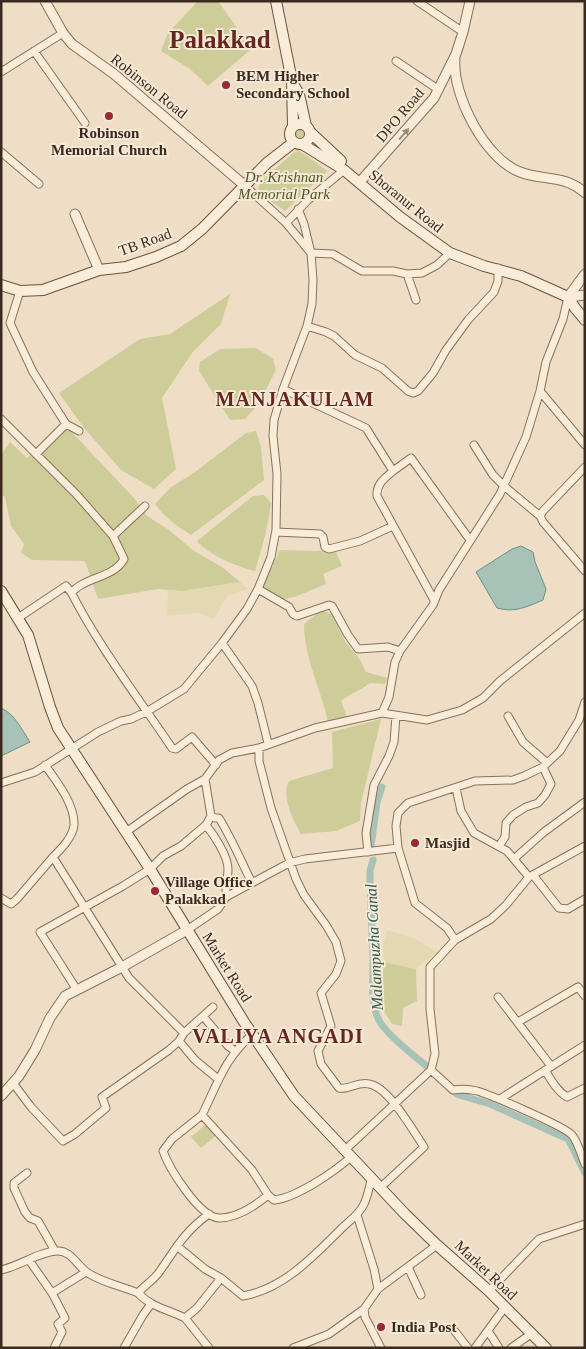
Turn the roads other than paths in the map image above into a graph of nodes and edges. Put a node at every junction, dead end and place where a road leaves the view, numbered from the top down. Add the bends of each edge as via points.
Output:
1 (45, 1) edge
2 (276, 1) edge
3 (417, 1) edge
4 (470, 1) edge
5 (464, 32) junction
6 (63, 33) junction
7 (34, 51) junction
8 (456, 54) junction
9 (396, 61) dead end
10 (1, 72) edge
11 (292, 81) junction
12 (438, 90) junction
13 (85, 123) dead end
14 (291, 129) junction
15 (308, 129) junction
16 (298, 143) junction
17 (1, 152) edge
18 (266, 163) junction
19 (344, 170) junction
20 (361, 181) junction
21 (39, 184) dead end
22 (244, 185) junction
23 (585, 193) edge
24 (298, 209) junction
25 (75, 214) dead end
26 (286, 223) junction
27 (311, 253) junction
28 (450, 253) junction
29 (498, 268) junction
30 (99, 270) junction
31 (407, 274) junction
32 (585, 274) edge
33 (1, 285) edge
34 (20, 291) junction
35 (576, 299) edge
36 (416, 300) dead end
37 (585, 320) edge
38 (307, 326) junction
39 (283, 389) junction
40 (540, 391) junction
41 (1, 419) edge
42 (66, 424) junction
43 (79, 431) dead end
44 (474, 445) dead end
45 (585, 445) edge
46 (36, 454) junction
47 (585, 467) edge
48 (393, 471) junction
49 (504, 486) junction
50 (145, 506) dead end
51 (540, 516) junction
52 (393, 526) junction
53 (276, 532) junction
54 (113, 536) junction
55 (470, 540) junction
56 (585, 571) edge
57 (258, 589) junction
58 (1, 591) edge
59 (71, 592) junction
60 (434, 600) junction
61 (585, 613) edge
62 (18, 618) junction
63 (222, 643) junction
64 (400, 651) junction
65 (585, 702) edge
66 (148, 711) junction
67 (382, 713) junction
68 (396, 716) junction
69 (508, 716) dead end
70 (268, 743) junction
71 (258, 748) junction
72 (72, 750) junction
73 (45, 765) junction
74 (216, 765) junction
75 (545, 765) junction
76 (205, 779) junction
77 (1, 783) edge
78 (456, 788) junction
79 (585, 802) edge
80 (211, 816) junction
81 (206, 825) junction
82 (126, 832) junction
83 (499, 846) junction
84 (585, 846) edge
85 (398, 848) junction
86 (368, 852) junction
87 (53, 857) junction
88 (515, 858) junction
89 (289, 863) junction
90 (150, 869) junction
91 (531, 876) junction
92 (252, 883) junction
93 (226, 897) junction
94 (1, 898) edge
95 (585, 899) edge
96 (85, 909) junction
97 (187, 930) junction
98 (455, 940) junction
99 (122, 966) junction
100 (77, 990) junction
101 (585, 996) edge
102 (498, 997) dead end
103 (212, 1007) dead end
104 (202, 1016) junction
105 (518, 1022) junction
106 (184, 1033) junction
107 (252, 1034) junction
108 (179, 1041) junction
109 (585, 1045) edge
110 (235, 1051) junction
111 (548, 1068) junction
112 (431, 1070) junction
113 (218, 1079) junction
114 (13, 1083) junction
115 (585, 1088) edge
116 (2, 1092) edge
117 (500, 1099) junction
118 (394, 1104) junction
119 (202, 1116) junction
120 (348, 1154) junction
121 (585, 1164) edge
122 (27, 1173) dead end
123 (372, 1178) junction
124 (381, 1187) junction
125 (268, 1195) junction
126 (208, 1214) junction
127 (357, 1216) junction
128 (585, 1224) edge
129 (437, 1245) junction
130 (177, 1246) junction
131 (55, 1251) junction
132 (29, 1260) junction
133 (408, 1267) junction
134 (1, 1270) edge
135 (86, 1272) junction
136 (221, 1278) junction
137 (378, 1289) junction
138 (489, 1291) junction
139 (52, 1293) junction
140 (138, 1293) junction
141 (421, 1295) dead end
142 (151, 1304) junction
143 (505, 1307) junction
144 (364, 1310) junction
145 (184, 1318) junction
146 (453, 1329) dead end
147 (488, 1331) junction
148 (532, 1334) junction
149 (54, 1348) edge
150 (124, 1348) edge
151 (209, 1348) edge
152 (293, 1348) edge
153 (382, 1348) edge
154 (468, 1348) edge
155 (475, 1348) edge
156 (499, 1348) edge
157 (511, 1348) edge
158 (546, 1348) edge

1 - 6 street, Robinson Road
2 - 11 main road
3 - 5 street
4 - 5 street, DPO Road
5 - 8 street, DPO Road
6 - 7 street
6 - 22 street, Robinson Road via 72,44 114,74
7 - 10 street
7 - 13 street
8 - 12 street, DPO Road
8 - 23 street via 455,74 463,102 479,133 496,156 519,172 564,180
9 - 12 street
11 - 14 main road
11 - 15 main road via 299,94
20 -> 12 street, DPO Road via 424,111
14 - 15 main road via 298,124
14 - 16 main road via 290,138
14 - 18 main road
15 - 16 main road via 308,140
15 - 20 main road, Shoranur Road
16 - 18 main road, TB Road
16 - 19 main road, Shoranur Road
17 - 21 street
18 - 22 main road, TB Road
19 - 20 main road, Shoranur Road
19 - 24 street
20 - 28 main road, Shoranur Road
20 - 29 main road, Shoranur Road via 453,250
22 - 26 street
22 - 30 main road, TB Road via 181,246 126,267
24 - 26 street
24 - 27 street
25 - 30 street
26 - 27 street
27 - 31 street via 332,254 362,271
27 - 38 street via 314,280
28 - 29 main road, Shoranur Road
28 - 31 street via 437,265
29 - 35 main road, Shoranur Road
29 - 38 street via 494,292 468,320 418,391 408,391 382,368 355,355 334,336
30 - 34 main road, TB Road via 42,290
31 - 36 street
32 - 35 street
33 - 34 main road, TB Road
34 - 42 street via 10,323 33,372
35 - 37 main road, Shoranur Road
35 - 40 street via 563,319 546,362
38 - 39 street
39 - 48 street via 366,428
39 - 53 street via 273,436 277,474
40 - 45 street
40 - 49 street via 526,437
41 - 46 street
42 - 43 street
42 - 46 street
44 - 49 street
46 - 54 street
47 - 51 street
48 - 52 street via 379,484 377,491
48 - 55 street via 411,458
49 - 51 street
49 - 55 street
50 - 54 street
51 - 56 street
52 - 53 street via 360,541 329,549 320,534
52 - 60 street
53 - 57 street via 271,557
54 - 59 street via 124,559 119,567
55 - 60 street
57 - 63 street
57 - 64 street via 298,616 332,606 358,649 388,647
58 - 62 main road, Market Road
59 - 62 street via 66,586
59 - 66 street via 105,653
60 - 64 street
61 - 68 street via 483,698 462,710 427,720
62 - 72 main road, Market Road via 28,635 58,728
63 - 66 street via 184,689
63 - 70 street via 252,686
64 - 67 street
65 - 75 street via 579,720 560,750
66 - 72 street via 98,732
66 - 74 street via 172,748 176,749 192,737
67 - 68 street
67 - 70 street via 315,728
68 - 86 street via 390,756 373,792 366,833
69 - 75 street via 523,742
70 - 71 street
71 - 74 street via 232,753
71 - 89 street via 271,808
72 - 73 street
72 - 82 main road, Market Road
73 - 77 street
73 - 87 street via 71,808 74,824 72,833
74 - 76 street
75 - 78 street via 513,780 475,781
75 - 83 street via 551,784 545,795 538,803 513,815 506,823 506,837
76 - 80 street
76 - 82 street
78 - 83 street via 461,811 474,833
78 - 85 street via 408,803 398,813
79 - 88 street
80 - 81 street
80 - 92 street via 219,818 225,827
81 - 90 street
81 - 93 street via 227,862
82 - 90 main road, Market Road
83 - 88 street
84 - 91 street
85 - 86 street
85 - 98 street via 415,903 447,928
86 - 89 street
87 - 94 street via 17,899 10,904
87 - 96 street
88 - 91 street
89 - 92 street
89 - 118 street via 304,895 336,942 341,960 336,974 321,993 330,1026 318,1051 322,1064 339,1088 345,1090 358,1084 369,1084
90 - 96 street
90 - 97 main road, Market Road
91 - 95 street via 559,908 568,909
91 - 98 street via 491,918
92 - 93 street
93 - 97 street via 218,909
96 - 99 street
96 - 100 street via 40,932
97 - 99 street
97 - 107 main road, Market Road
98 - 112 street via 430,968 435,1054
99 - 100 street
99 - 106 street via 129,978
100 - 114 street via 65,996 56,1007 31,1057
101 - 105 street via 578,987
102 - 105 street
103 - 104 street
104 - 106 street
104 - 110 street
105 - 111 street
106 - 108 street
107 - 110 street
107 - 120 main road, Market Road via 294,1096
108 - 113 street
108 - 114 street via 102,1097 106,1108 63,1141
109 - 111 street
110 - 113 street
111 - 115 street via 565,1097
111 - 117 street
112 - 117 street via 454,1090 477,1091
112 - 118 street
113 - 119 street
114 - 116 street
117 - 121 street via 572,1135
118 - 120 street
118 - 124 street via 424,1148
119 - 125 street via 252,1170
119 - 126 street via 172,1139 163,1151 178,1180
120 - 123 main road, Market Road
120 - 125 street via 322,1179 284,1199 274,1200
122 - 131 street via 14,1183 14,1188 27,1216 38,1221
123 - 124 main road, Market Road
123 - 127 street via 365,1203
124 - 129 main road, Market Road
125 - 126 street via 246,1211 219,1218
126 - 130 street via 194,1224
127 - 136 street via 320,1251 274,1286 257,1294 243,1296
127 - 137 street
128 - 138 street via 539,1239
129 - 133 street
129 - 138 main road, Market Road
130 - 136 street
130 - 140 street via 159,1273
131 - 132 street
131 - 135 street via 67,1253
132 - 134 street
132 - 139 street
133 - 137 street
133 - 141 street
135 - 139 street
135 - 140 street
136 - 145 street via 197,1308
137 - 144 street
138 - 143 main road, Market Road
139 - 149 street via 65,1318 58,1324 62,1332
140 - 142 street
142 - 145 street
142 - 150 street
143 - 147 street
143 - 148 main road, Market Road
144 - 152 street via 329,1334
144 - 153 street
145 - 151 street
146 - 154 street
147 - 155 street
147 - 156 street
148 - 157 street
148 - 158 main road, Market Road

